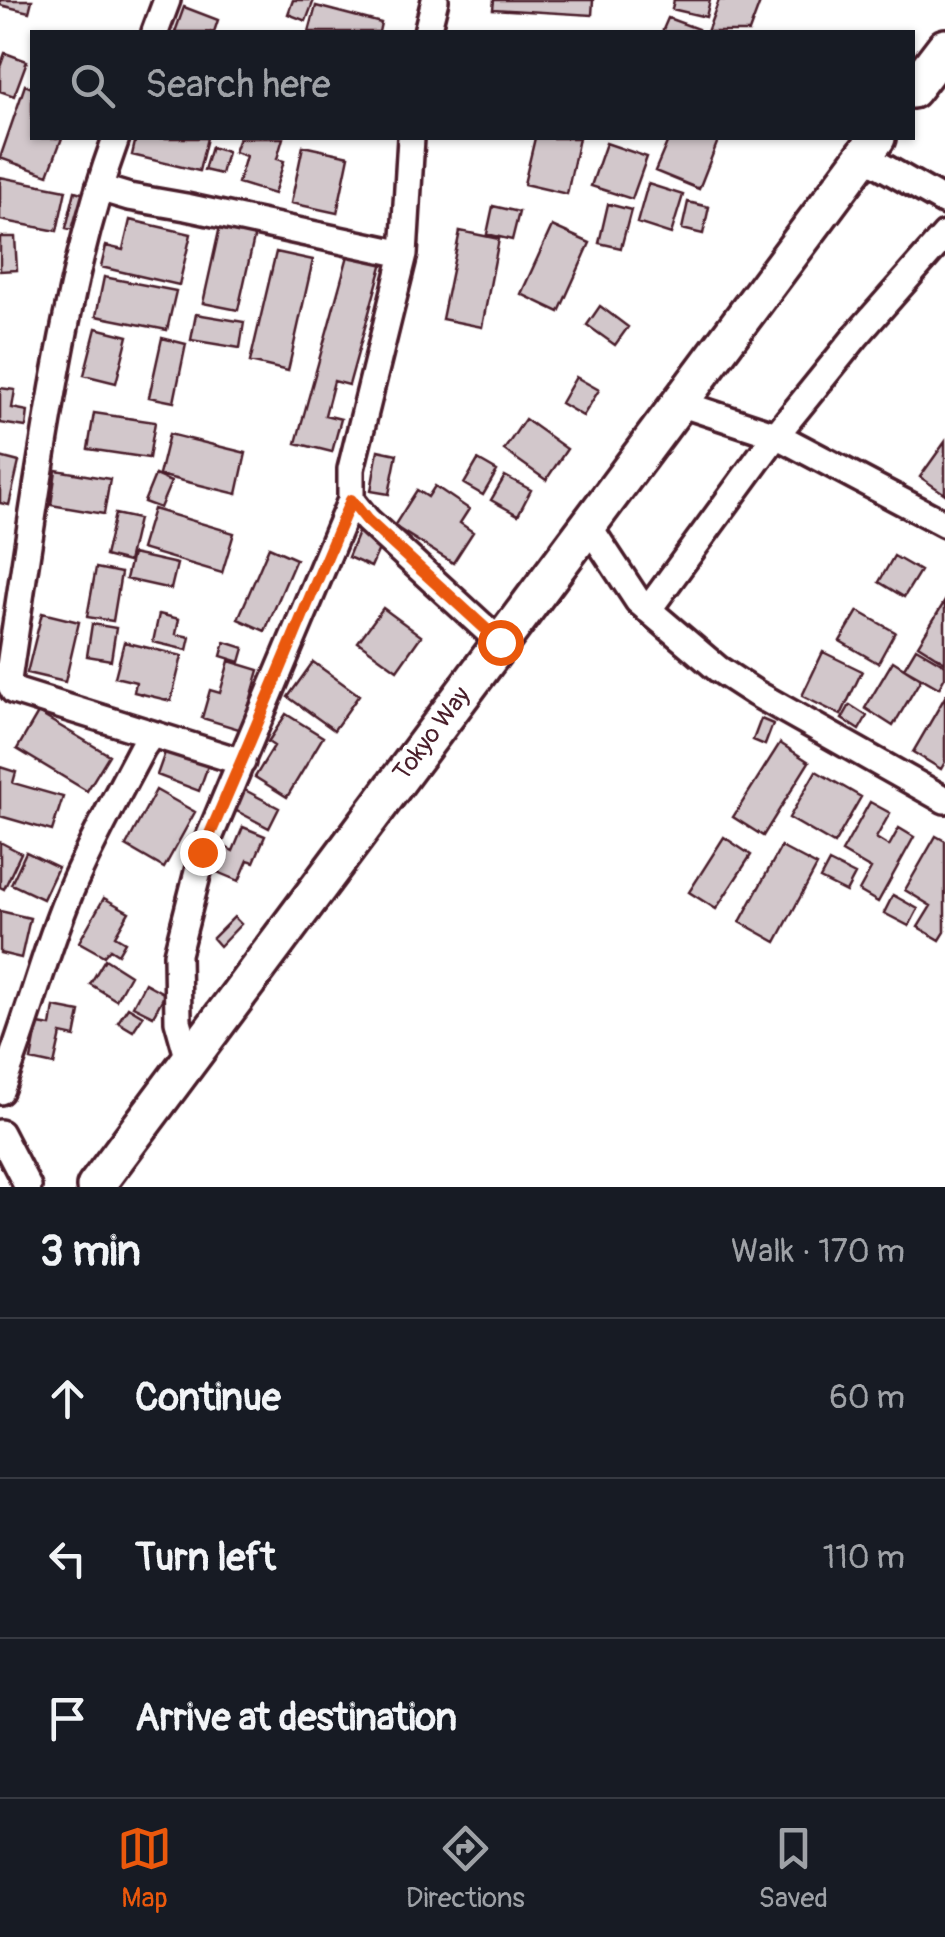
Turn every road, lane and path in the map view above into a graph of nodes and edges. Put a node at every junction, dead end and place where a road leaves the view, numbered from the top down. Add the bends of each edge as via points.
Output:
1 (167, 0) edge
2 (435, 0) edge
3 (156, 30) edge
4 (427, 30) edge
5 (945, 47) edge
6 (915, 86) edge
7 (115, 140) edge
8 (411, 140) edge
9 (870, 147) edge
10 (98, 188) junction
11 (945, 202) edge
12 (945, 235) edge
13 (404, 254) junction
14 (679, 402) junction
15 (776, 435) junction
16 (351, 500) junction
17 (945, 524) edge
18 (588, 525) junction
19 (648, 610) junction
20 (500, 642) junction
21 (152, 734) junction
22 (242, 762) junction
23 (945, 800) edge
24 (188, 1060) junction
25 (0, 1091) edge
26 (0, 1133) edge
27 (28, 1187) edge
28 (94, 1187) edge

1 - 3 street
2 - 4 street
5 - 6 main road
7 - 10 street
8 - 13 street
9 - 11 street
9 - 14 main road, Tokyo Way
10 - 13 street
10 - 21 street via 61,345 8,680 14,691
12 - 15 street
13 - 16 street via 351,469
14 - 15 street
14 - 18 main road, Tokyo Way
15 - 17 street
15 - 19 street
16 - 20 street
16 - 22 street
18 - 19 street
18 - 20 main road, Tokyo Way
19 - 23 street via 755,693
20 - 24 main road, Tokyo Way
21 - 22 street
21 - 25 street via 76,879
22 - 24 street via 202,852 178,954 178,1021
24 - 28 main road, Tokyo Way
26 - 27 street

